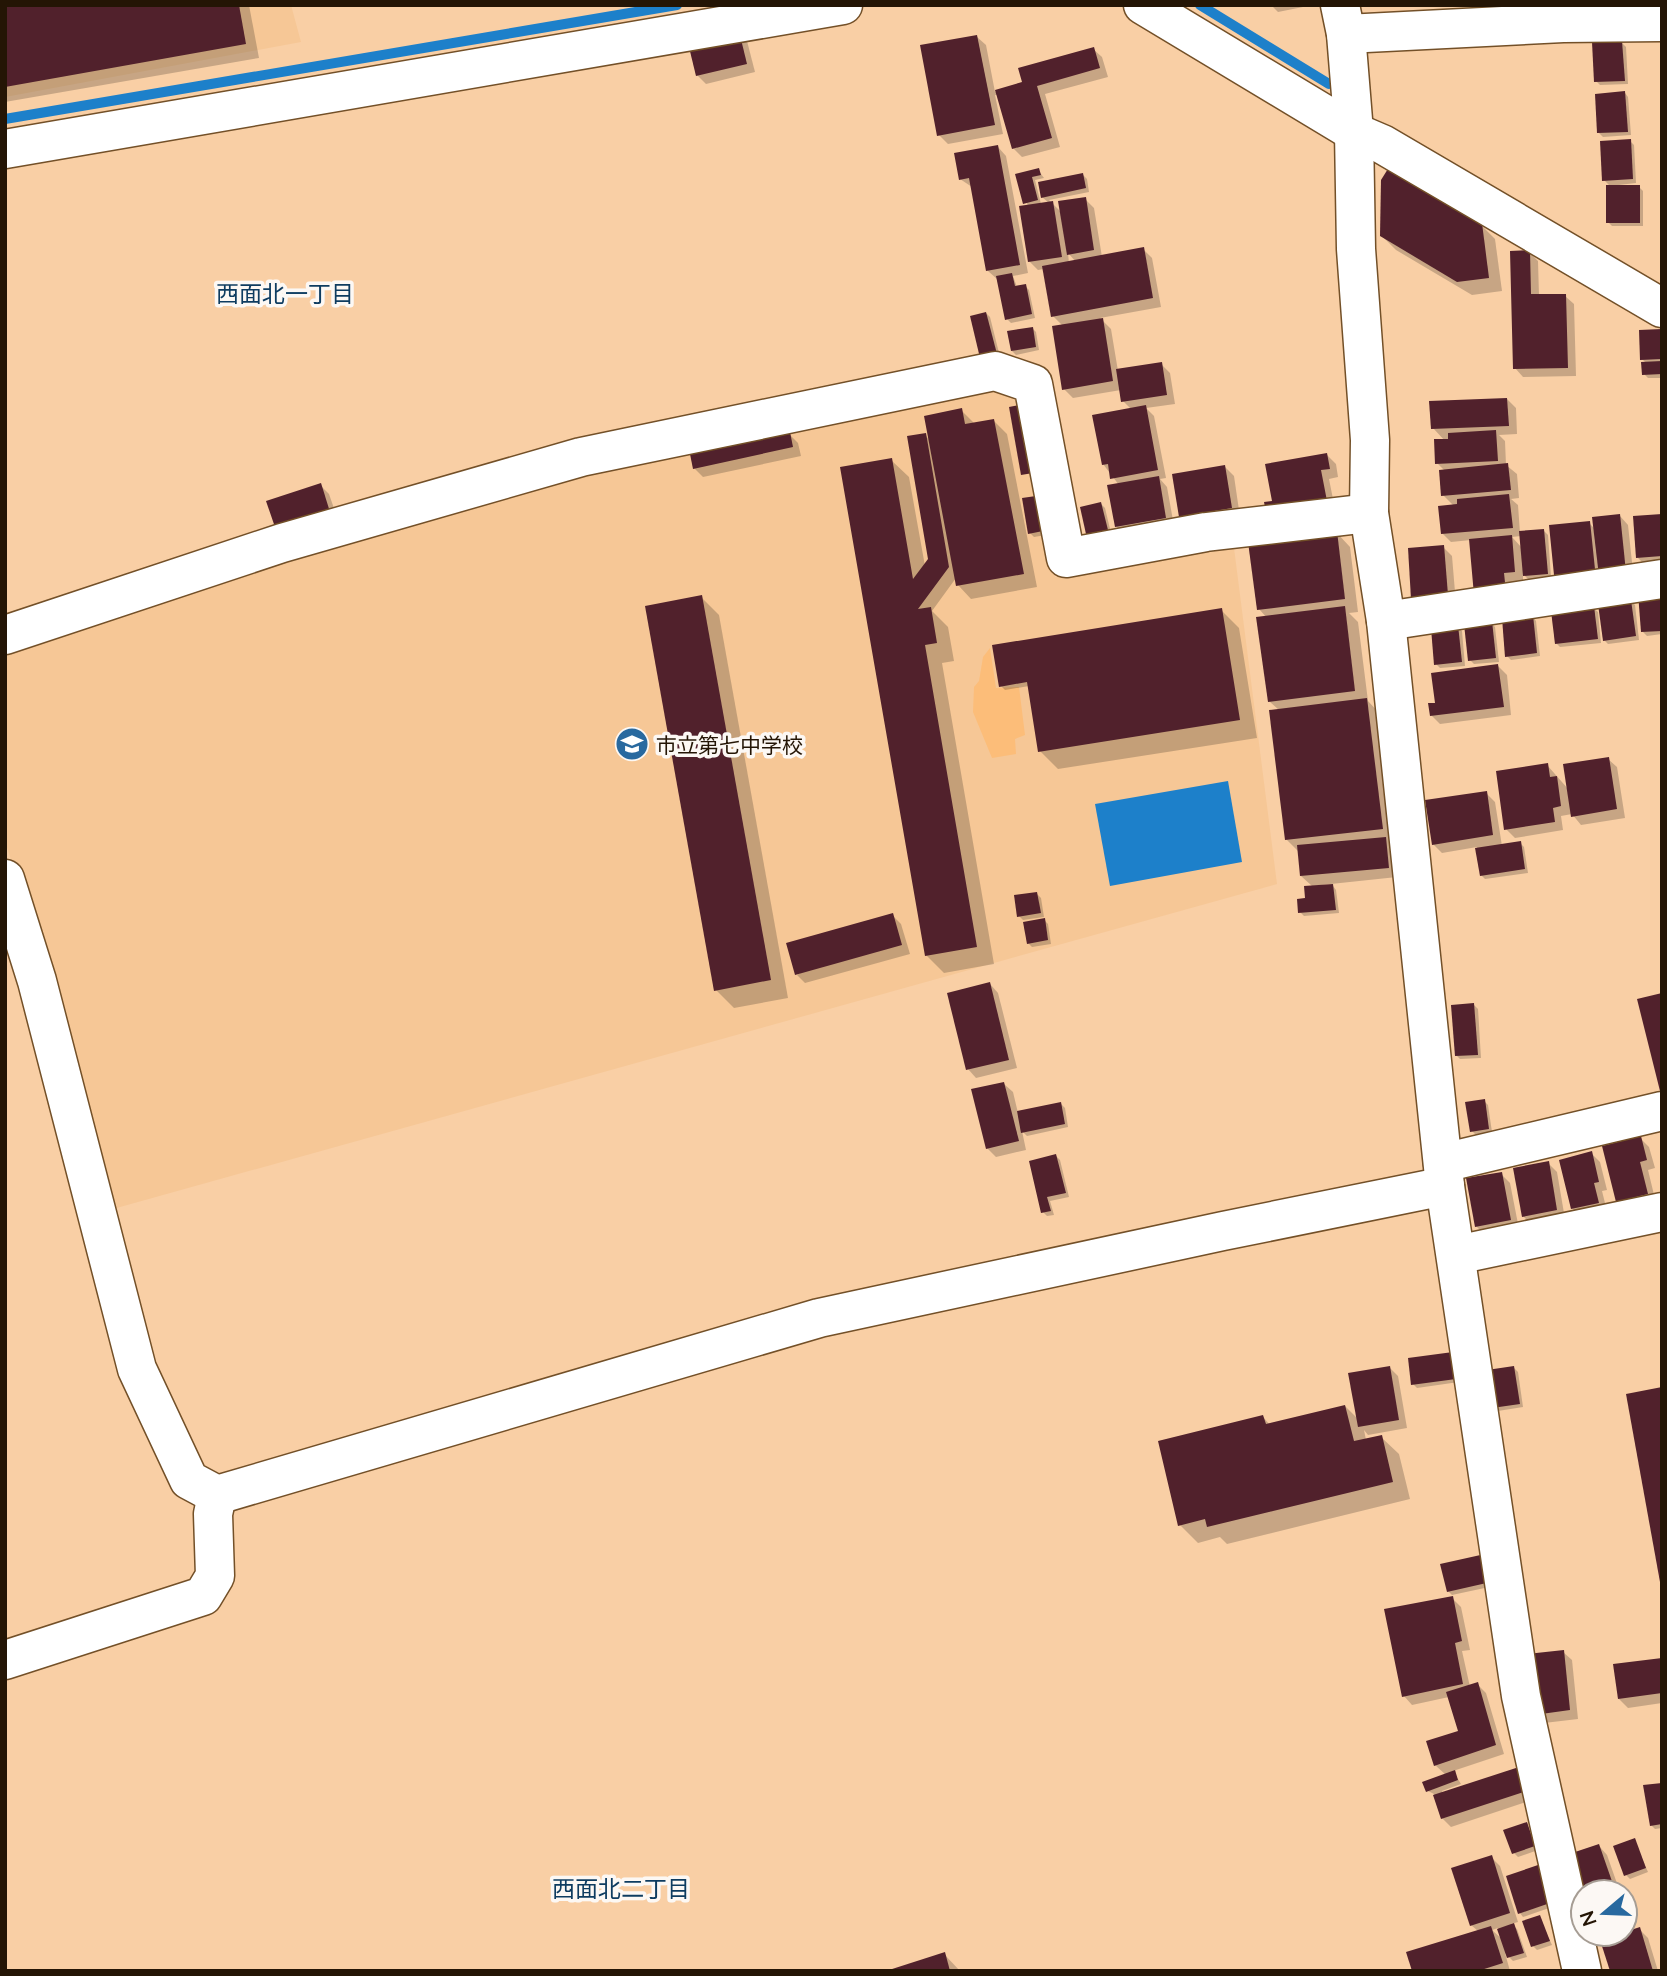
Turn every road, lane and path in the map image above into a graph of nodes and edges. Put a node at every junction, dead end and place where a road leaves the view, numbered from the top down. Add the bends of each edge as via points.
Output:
1 (843, 5) edge
2 (1143, 5) edge
3 (1654, 16) edge
4 (1343, 20) edge
5 (1354, 132) junction
6 (5, 149) edge
7 (1662, 308) edge
8 (1369, 513) junction
9 (1662, 579) edge
10 (1386, 621) junction
11 (5, 635) edge
12 (5, 879) edge
13 (1662, 1111) edge
14 (1444, 1175) junction
15 (1662, 1212) edge
16 (1455, 1255) junction
17 (217, 1495) junction
18 (5, 1660) edge
19 (1582, 1971) edge

1 - 6 street
2 - 5 street
3 - 4 street
4 - 5 street
5 - 7 street
5 - 8 street via 1356,249 1370,440
8 - 10 street
8 - 11 street via 1206,532 1066,558 1033,384 995,371 581,457 282,543
9 - 10 street
10 - 14 street
12 - 17 street via 37,981 136,1369 190,1480
13 - 14 street
14 - 16 street
14 - 17 street via 1223,1231 819,1318
15 - 16 street
16 - 19 street via 1521,1696
17 - 18 street via 213,1514 215,1576 203,1596

